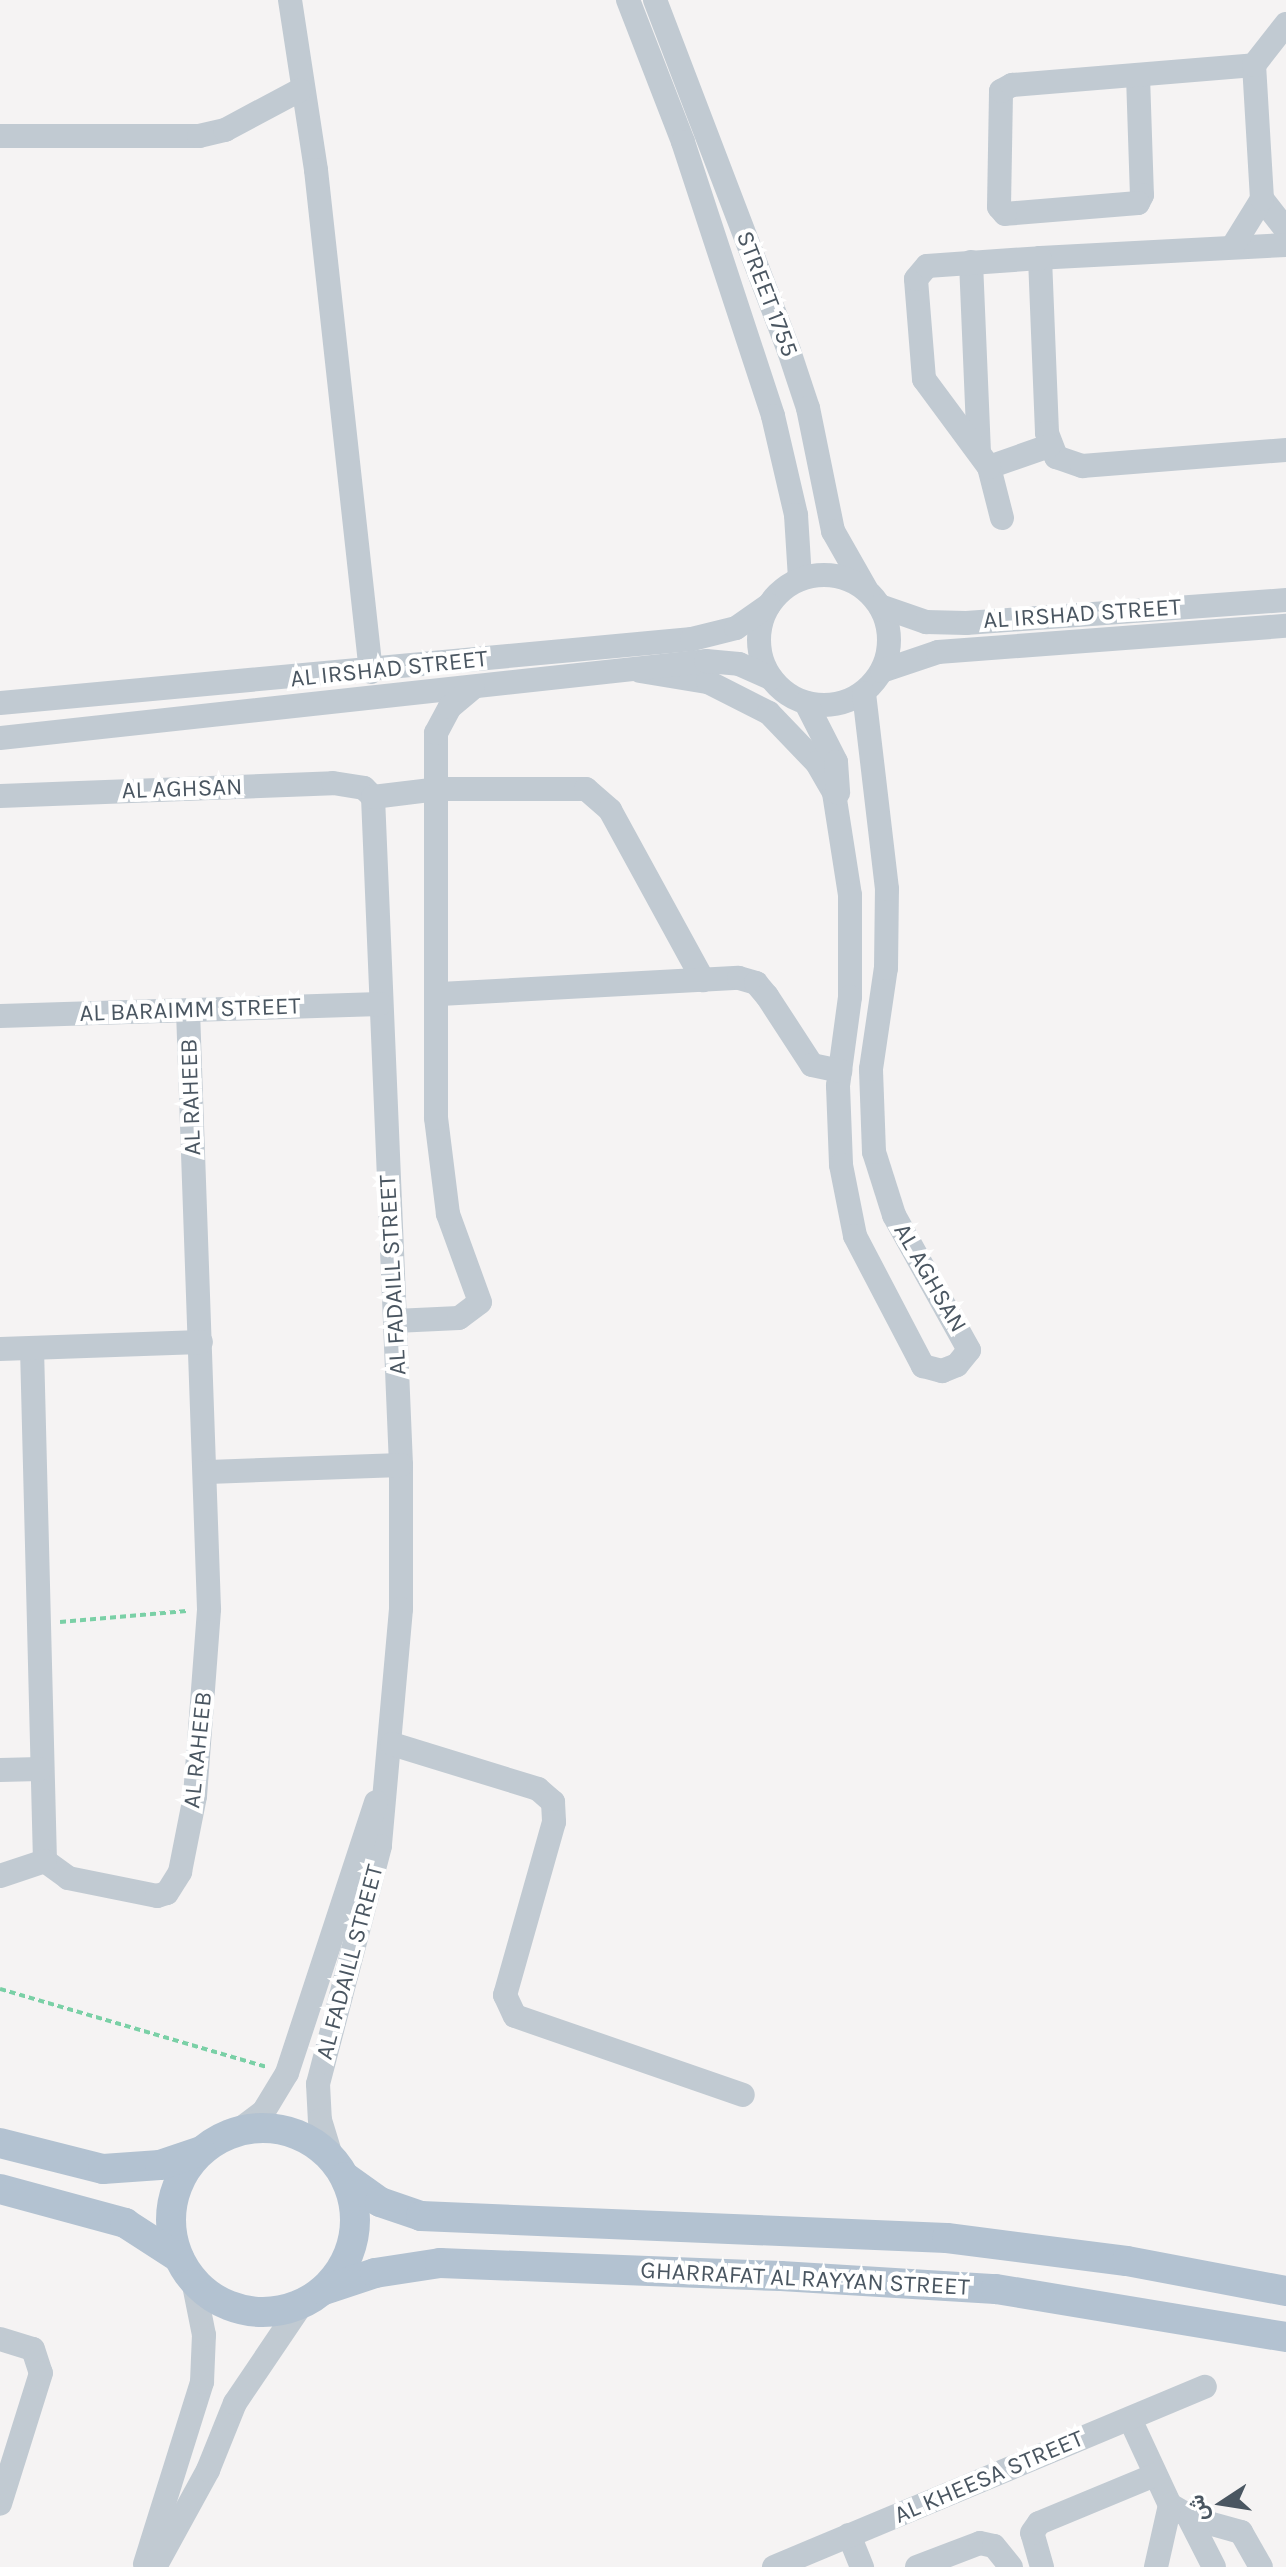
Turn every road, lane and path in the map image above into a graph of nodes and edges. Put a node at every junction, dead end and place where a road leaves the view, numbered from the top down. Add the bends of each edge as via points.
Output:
1 (290, 0) edge
2 (628, 0) edge
3 (655, 0) edge
4 (1286, 24) edge
5 (1254, 65) junction
6 (1138, 76) junction
7 (300, 90) junction
8 (0, 136) edge
9 (1262, 199) junction
10 (1286, 230) edge
11 (1286, 245) edge
12 (1233, 246) junction
13 (1040, 258) junction
14 (971, 262) junction
15 (1049, 446) junction
16 (1286, 450) edge
17 (984, 459) junction
18 (1002, 518) dead end
19 (800, 579) junction
20 (873, 598) junction
21 (1286, 600) edge
22 (769, 605) junction
23 (1286, 626) edge
24 (640, 671) junction
25 (882, 671) junction
26 (371, 672) junction
27 (771, 678) junction
28 (473, 688) junction
29 (864, 693) junction
30 (0, 703) edge
31 (806, 703) junction
32 (0, 738) edge
33 (438, 789) junction
34 (368, 793) junction
35 (0, 796) edge
36 (840, 827) junction
37 (703, 980) junction
38 (440, 994) junction
39 (380, 1004) junction
40 (188, 1010) junction
41 (0, 1016) edge
42 (840, 1071) junction
43 (395, 1321) junction
44 (201, 1342) junction
45 (32, 1348) junction
46 (0, 1349) edge
47 (401, 1465) junction
48 (208, 1472) junction
49 (209, 1609) junction
50 (39, 1624) junction
51 (391, 1755) junction
52 (40, 1769) junction
53 (0, 1770) edge
54 (45, 1861) junction
55 (0, 1876) edge
56 (0, 1989) edge
57 (287, 2073) junction
58 (743, 2095) dead end
59 (239, 2130) junction
60 (0, 2143) edge
61 (201, 2151) junction
62 (338, 2167) junction
63 (0, 2189) edge
64 (186, 2269) junction
65 (1286, 2291) edge
66 (312, 2297) junction
67 (1286, 2337) edge
68 (0, 2339) edge
69 (1205, 2387) dead end
70 (1130, 2419) junction
71 (1155, 2475) junction
72 (0, 2504) edge
73 (1179, 2510) junction
74 (849, 2535) junction
75 (144, 2567) edge
76 (155, 2567) edge
77 (774, 2567) edge
78 (862, 2567) edge
79 (917, 2567) edge
80 (1011, 2567) edge
81 (1042, 2567) edge
82 (1156, 2567) edge
83 (1214, 2567) edge
84 (1261, 2567) edge

1 - 7 street
2 - 19 street, STREET 1755 via 683,142 773,416 796,515
3 - 20 street, STREET 1755 via 789,351 808,408 833,531
4 - 5 street
5 - 6 street
5 - 9 street
6 - 6 street via 1012,85 1001,91 999,207 1005,214 1138,203
7 - 8 street via 225,130 199,136
7 - 26 street via 316,170
9 - 10 street
9 - 12 street
11 - 12 street
12 - 13 street
13 - 14 street
13 - 15 street
14 - 17 street
14 - 17 street via 920,271 919,357 930,388
15 - 16 street via 1068,465 1082,466
15 - 17 street
17 - 18 street
19 - 20 street via 827,575
19 - 22 street
20 - 21 street, AL IRSHAD STREET via 926,622 966,623
20 - 25 street via 890,638
22 - 26 street, AL IRSHAD STREET via 736,628 692,639
22 - 27 street via 759,642
23 - 25 street, AL IRSHAD STREET via 938,652
24 - 27 street, AL IRSHAD STREET via 724,661
24 - 28 street, AL IRSHAD STREET
24 - 36 street, AL AGHSAN via 708,682 769,713 817,763 834,793
25 - 29 street
26 - 30 street, AL IRSHAD STREET
27 - 31 street
28 - 32 street, AL IRSHAD STREET
28 - 33 street via 450,707 436,733
29 - 31 street via 832,706
29 - 42 street, AL AGHSAN via 887,889 886,968 871,1069 874,1152 894,1215 969,1350 957,1365 942,1371 923,1366 855,1236 841,1165
31 - 36 street, AL AGHSAN via 836,762
33 - 34 street, AL AGHSAN
33 - 37 street, AL AGHSAN via 586,789 610,810
33 - 38 street
34 - 35 street, AL AGHSAN via 333,783
34 - 39 street, AL FADAILL STREET
36 - 42 street, AL AGHSAN via 850,895 850,982
37 - 38 street
37 - 42 street via 739,978 756,983 812,1065
38 - 43 street via 436,1118 448,1214 480,1302 459,1318
39 - 40 street, AL BARAIMM STREET
39 - 43 street, AL FADAILL STREET
40 - 41 street, AL BARAIMM STREET
40 - 44 street, AL RAHEEB
43 - 47 street, AL FADAILL STREET
44 - 45 street
44 - 48 street, AL RAHEEB
45 - 46 street
45 - 50 street
47 - 48 street
47 - 51 street, AL FADAILL STREET via 401,1609
48 - 49 street, AL RAHEEB
49 - 50 path
49 - 54 street, AL RAHEEB via 200,1759 175,1884 167,1893 141,1895 68,1878
50 - 52 street
51 - 57 street, AL FADAILL STREET
51 - 58 street via 538,1789 553,1802 554,1822 505,1995 515,2016
51 - 62 street, AL FADAILL STREET via 374,1877 318,2084 320,2120
52 - 53 street
52 - 54 street
54 - 55 street
56 - 57 path
57 - 59 street, AL FADAILL STREET via 264,2111
59 - 61 main road
59 - 62 main road via 289,2130
60 - 61 main road via 103,2169 160,2165
61 - 64 main road via 181,2178 171,2209
62 - 65 main road, GHARRAFAT AL RAYYAN STREET via 380,2202 421,2216 947,2238 1127,2261
62 - 66 main road via 355,2229 346,2262
63 - 64 main road via 125,2223
64 - 66 main road via 219,2301 252,2312
64 - 75 street via 204,2335 202,2382
66 - 67 main road, GHARRAFAT AL RAYYAN STREET via 375,2273 440,2263 781,2276 996,2289
66 - 76 street via 235,2403 208,2470
68 - 72 street via 33,2349 41,2373
69 - 70 street, AL KHEESA STREET
70 - 71 street
70 - 74 street, AL KHEESA STREET
71 - 73 street
71 - 81 street via 1039,2523 1032,2533
73 - 82 street
73 - 83 street
73 - 84 street via 1241,2532
74 - 77 street, AL KHEESA STREET
74 - 78 street
79 - 80 street via 980,2543 994,2546

